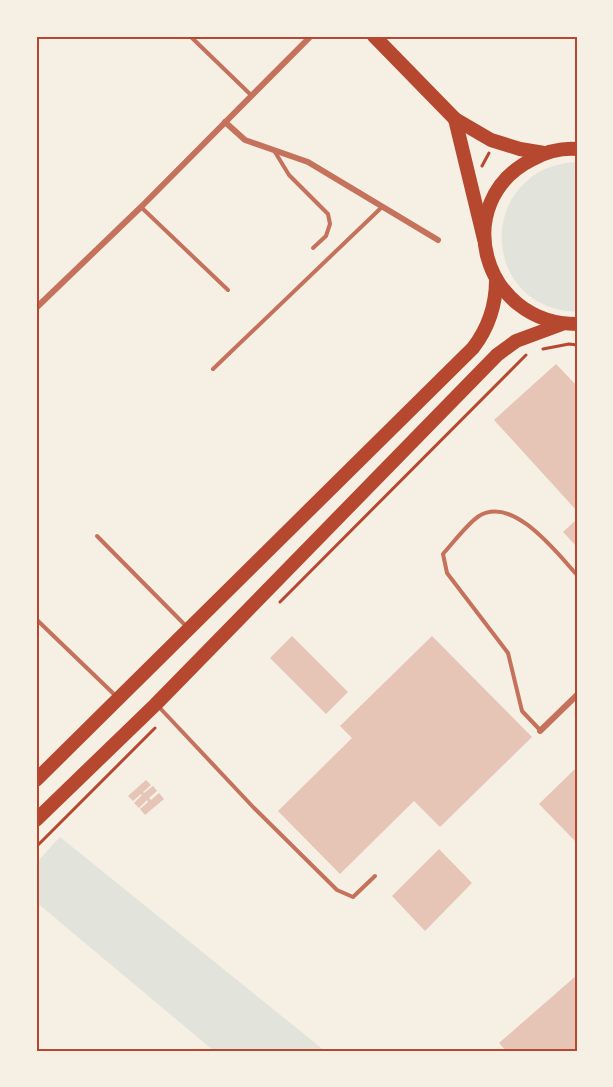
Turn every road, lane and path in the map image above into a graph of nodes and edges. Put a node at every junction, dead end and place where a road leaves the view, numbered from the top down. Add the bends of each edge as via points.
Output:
1 (190, 36) edge
2 (311, 36) edge
3 (374, 36) edge
4 (251, 95) junction
5 (454, 119) junction
6 (225, 122) junction
7 (273, 148) junction
8 (575, 148) edge
9 (544, 153) junction
10 (141, 207) junction
11 (383, 207) junction
12 (438, 240) dead end
13 (485, 242) junction
14 (314, 248) dead end
15 (496, 280) junction
16 (228, 290) dead end
17 (36, 308) edge
18 (562, 324) junction
19 (577, 324) edge
20 (577, 345) edge
21 (523, 350) dead end
22 (526, 355) junction
23 (213, 369) dead end
24 (97, 536) dead end
25 (577, 575) edge
26 (276, 605) dead end
27 (36, 619) edge
28 (190, 629) junction
29 (577, 694) edge
30 (119, 700) junction
31 (156, 704) junction
32 (166, 714) junction
33 (540, 731) joint
34 (36, 780) edge
35 (36, 819) edge
36 (36, 847) edge
37 (375, 876) dead end

1 - 4 lane
2 - 4 street
3 - 5 main road
4 - 6 street
5 - 9 main road via 490,140
5 - 13 main road
6 - 7 street via 245,140
6 - 10 street
7 - 11 street via 308,162
7 - 14 lane via 289,175 328,214 326,236
8 - 9 main road
9 - 13 main road via 507,178 494,197 486,219
10 - 16 lane
10 - 17 street
11 - 12 street
11 - 23 lane
13 - 15 main road
15 - 18 main road via 520,307 536,317
15 - 28 main road via 492,314 473,348
18 - 19 main road
18 - 31 main road via 516,341 497,355
20 - 22 path
21 - 22 path
22 - 26 path
24 - 28 lane
25 - 33 lane via 533,528 502,511 480,516 443,554 447,573 508,653 522,711
27 - 30 lane
28 - 30 main road
29 - 33 street
30 - 34 main road
31 - 32 lane
31 - 35 main road
32 - 36 path via 147,738
32 - 37 lane via 337,890 353,897

